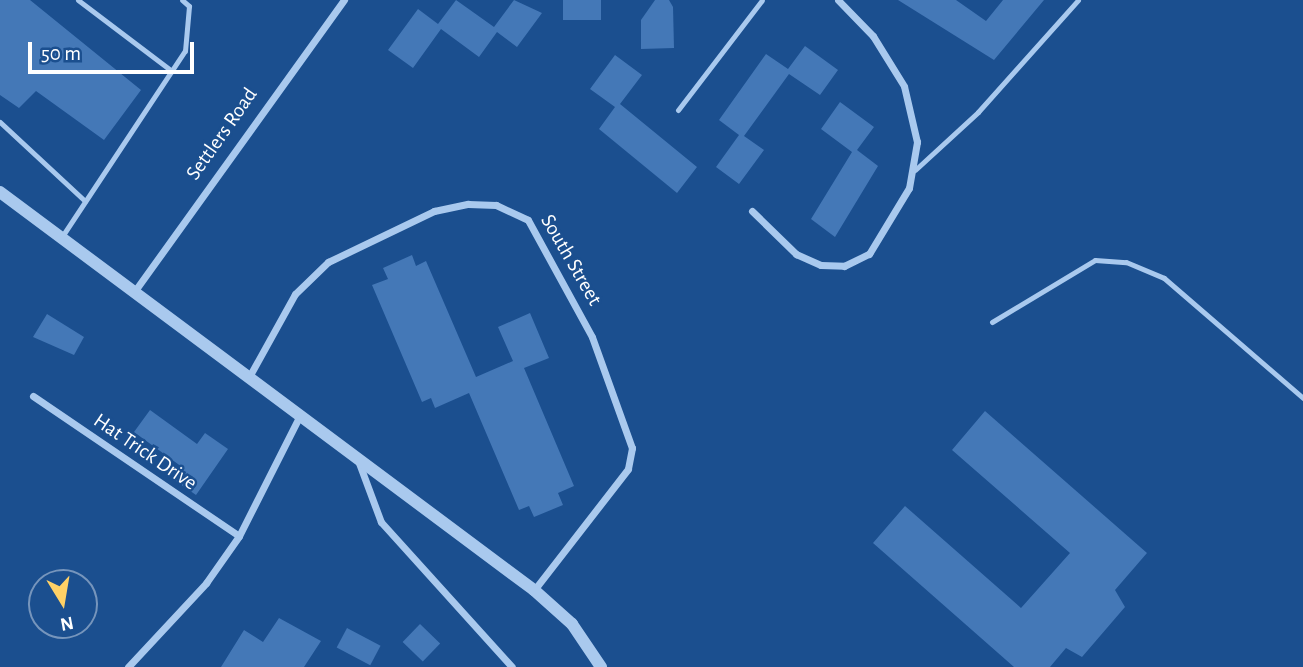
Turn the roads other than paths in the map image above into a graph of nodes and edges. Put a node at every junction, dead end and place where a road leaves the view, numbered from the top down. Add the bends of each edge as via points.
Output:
1 (78, 0) edge
2 (182, 0) edge
3 (344, 0) edge
4 (762, 0) edge
5 (838, 0) edge
6 (1078, 0) edge
7 (172, 71) junction
8 (678, 110) dead end
9 (0, 122) edge
10 (915, 170) junction
11 (0, 192) edge
12 (85, 201) junction
13 (752, 211) dead end
14 (61, 238) junction
15 (134, 292) junction
16 (992, 321) dead end
17 (249, 377) junction
18 (33, 396) dead end
19 (1303, 398) edge
20 (300, 415) junction
21 (357, 457) junction
22 (239, 536) junction
23 (534, 590) junction
24 (128, 667) edge
25 (512, 667) edge
26 (601, 667) edge

1 - 7 lane
2 - 7 lane via 190,6 185,51
3 - 15 street, Settlers Road
4 - 8 lane
5 - 10 street via 873,36 904,86 917,142
6 - 10 lane via 978,112
7 - 12 lane
9 - 12 lane
10 - 13 street via 887,230 855,264 821,265 796,254
11 - 14 street
12 - 14 lane
14 - 15 street
15 - 17 street
16 - 19 lane via 1095,260 1126,262 1164,278
17 - 20 street
17 - 23 street, South Street via 295,294 328,262 434,211 468,204 496,205 528,220 592,337 632,448 628,469
18 - 22 street, Hat Trick Drive
20 - 21 street
20 - 22 street
21 - 23 street
21 - 25 street via 382,522
22 - 24 street via 205,583
23 - 26 street via 572,624

